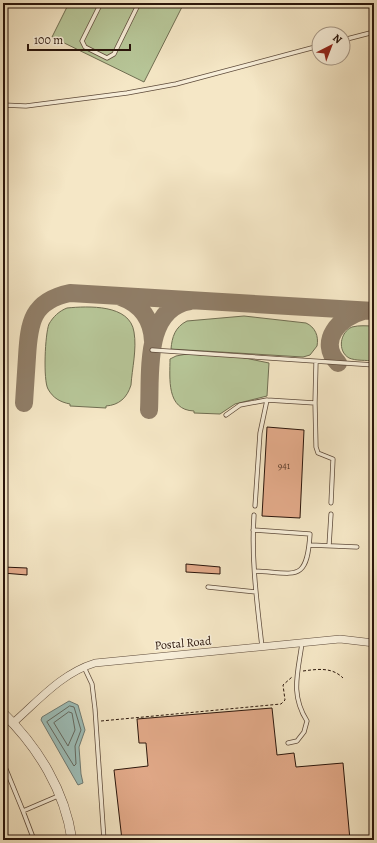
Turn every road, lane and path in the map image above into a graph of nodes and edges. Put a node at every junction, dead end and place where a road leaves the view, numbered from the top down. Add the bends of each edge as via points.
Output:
1 (101, 3) edge
2 (139, 3) edge
3 (374, 32) edge
4 (351, 38) edge
5 (311, 48) edge
6 (3, 105) edge
7 (152, 350) dead end
8 (316, 362) junction
9 (374, 365) edge
10 (267, 400) junction
11 (315, 403) junction
12 (226, 415) dead end
13 (331, 503) dead end
14 (255, 506) dead end
15 (331, 514) dead end
16 (254, 515) dead end
17 (253, 530) junction
18 (310, 545) junction
19 (328, 546) junction
20 (357, 547) dead end
21 (255, 571) junction
22 (208, 587) dead end
23 (256, 592) junction
24 (302, 643) junction
25 (374, 643) edge
26 (262, 647) junction
27 (84, 667) junction
28 (298, 672) junction
29 (343, 678) dead end
30 (3, 713) edge
31 (97, 721) junction
32 (14, 723) junction
33 (288, 743) dead end
34 (3, 762) edge
35 (59, 796) junction
36 (23, 811) junction
37 (34, 840) edge
38 (72, 840) edge
39 (104, 840) edge

1 - 2 lane via 82,41 85,47 107,58 114,54
3 - 4 lane
5 - 6 lane via 176,84 26,106
7 - 8 lane
8 - 9 lane
8 - 11 lane
10 - 11 lane
10 - 12 lane via 240,405
10 - 14 lane via 260,433
11 - 13 lane via 316,447 318,453 333,459
15 - 19 lane
16 - 17 lane
17 - 18 lane via 310,534
17 - 21 lane
18 - 19 lane
18 - 21 lane via 308,560 300,571
19 - 20 lane
21 - 23 lane
22 - 23 lane
23 - 26 lane
24 - 25 street, Postal Road via 340,639
24 - 26 street, Postal Road
24 - 28 lane
26 - 27 street, Postal Road via 108,661
27 - 31 lane via 92,684
27 - 32 street, Postal Road via 63,678
28 - 29 path via 317,669 336,672
28 - 31 path via 283,685 285,700 281,704
28 - 33 lane via 296,690 299,708 307,721 304,732 297,741
30 - 32 street
31 - 39 lane
32 - 35 street via 41,758
34 - 36 lane
35 - 36 lane
35 - 38 street
36 - 37 lane

